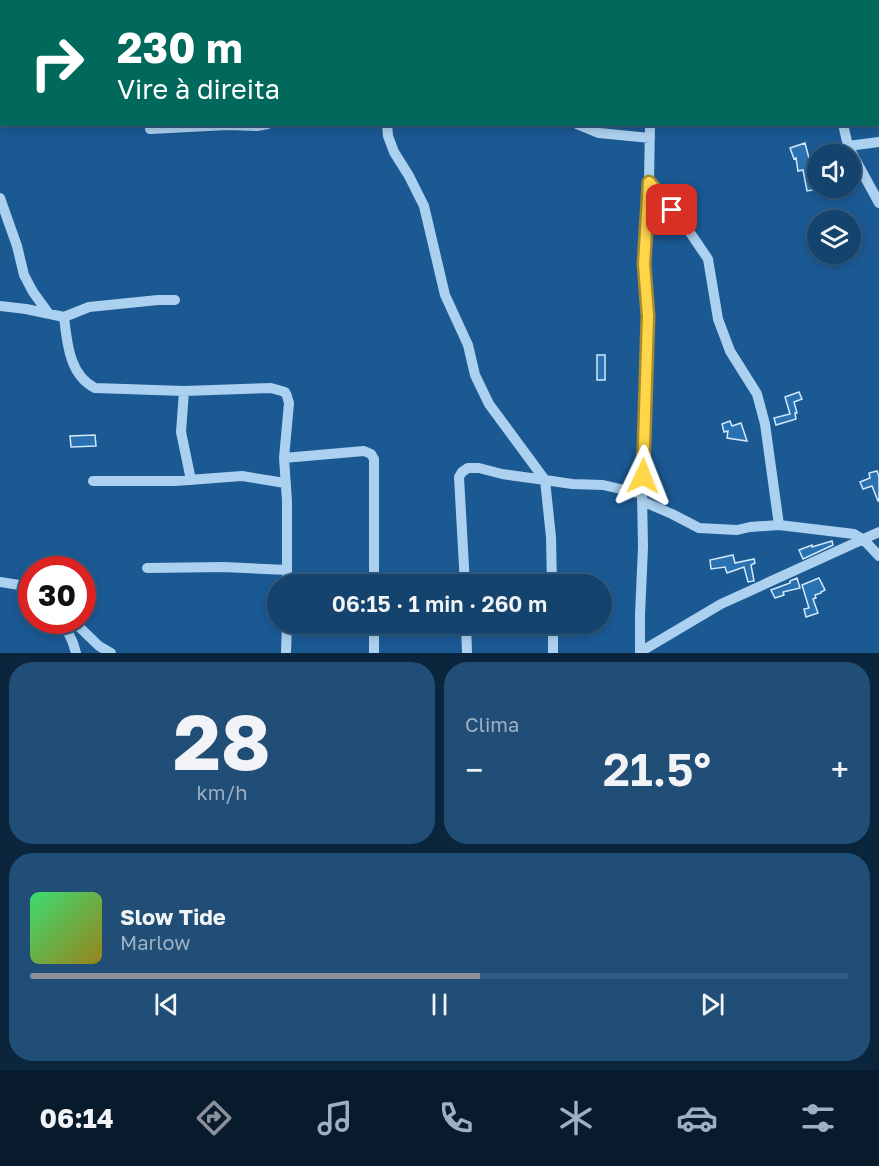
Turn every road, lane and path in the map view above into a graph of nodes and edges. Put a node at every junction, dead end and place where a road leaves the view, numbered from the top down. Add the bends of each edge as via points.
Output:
1 (208, 126) edge
2 (387, 126) edge
3 (580, 126) edge
4 (650, 126) edge
5 (843, 126) edge
6 (150, 129) dead end
7 (651, 138) junction
8 (879, 142) edge
9 (848, 144) edge
10 (861, 144) edge
11 (861, 170) edge
12 (649, 182) junction
13 (0, 198) edge
14 (879, 204) edge
15 (175, 300) dead end
16 (0, 306) edge
17 (49, 314) junction
18 (64, 316) junction
19 (184, 391) junction
20 (284, 458) junction
21 (191, 480) junction
22 (545, 480) junction
23 (93, 481) dead end
24 (285, 483) junction
25 (642, 497) junction
26 (780, 525) junction
27 (879, 532) edge
28 (864, 540) junction
29 (879, 556) edge
30 (147, 568) dead end
31 (287, 570) junction
32 (287, 574) edge
33 (374, 574) edge
34 (465, 574) edge
35 (552, 574) edge
36 (0, 582) edge
37 (18, 585) edge
38 (70, 634) edge
39 (87, 634) edge
40 (287, 634) edge
41 (374, 634) edge
42 (466, 634) edge
43 (553, 634) edge
44 (76, 653) edge
45 (111, 653) edge
46 (286, 653) edge
47 (374, 653) edge
48 (467, 653) edge
49 (553, 653) edge
50 (640, 653) edge

1 - 6 street
2 - 22 street via 394,152 424,206 445,295 468,345 475,375 489,404
3 - 7 street via 599,133
4 - 7 street
5 - 9 street
7 - 12 street
8 - 10 street
11 - 14 street
12 - 25 street via 644,264 648,316
12 - 26 street via 708,259 718,319 730,351 757,394
13 - 17 street via 24,275
15 - 18 street via 89,307
16 - 17 street
17 - 18 street
18 - 19 street via 66,343 79,375 89,385
19 - 20 street via 271,388 285,392 289,403
19 - 21 street via 181,432
20 - 24 street
20 - 33 street via 364,451 371,454
21 - 23 street
21 - 24 street via 242,476
22 - 25 street via 603,485
22 - 34 street via 479,468 462,472 459,484
22 - 35 street
24 - 31 street
25 - 26 street via 699,528 737,530
25 - 50 street
26 - 28 street via 854,534
27 - 28 street
28 - 29 street
28 - 50 street via 721,604
30 - 31 street
31 - 32 street
36 - 37 street
38 - 44 street
39 - 45 street
40 - 46 street
41 - 47 street
42 - 48 street
43 - 49 street

